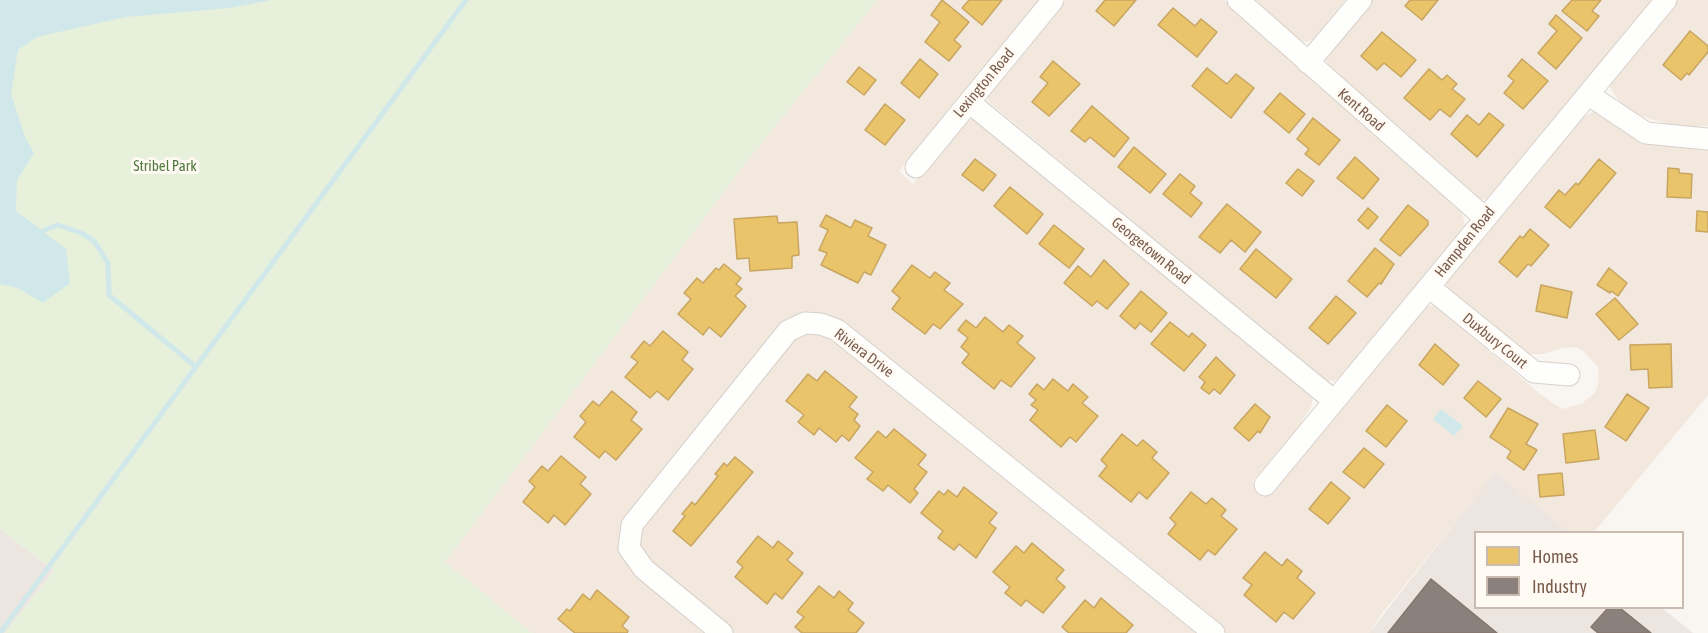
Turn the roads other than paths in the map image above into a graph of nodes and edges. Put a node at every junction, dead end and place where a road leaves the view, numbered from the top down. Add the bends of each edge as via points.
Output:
1 (1053, 0) edge
2 (1238, 0) edge
3 (1361, 0) edge
4 (1666, 0) edge
5 (1308, 63) junction
6 (1589, 95) junction
7 (969, 102) junction
8 (1708, 139) edge
9 (916, 167) dead end
10 (1485, 218) junction
11 (1429, 287) junction
12 (1569, 375) dead end
13 (1333, 400) junction
14 (1265, 485) dead end
15 (722, 633) edge
16 (1214, 633) edge

1 - 7 street, Lexington Road
2 - 5 street, Kent Road
3 - 5 street
4 - 6 street, Hampden Road
5 - 10 street, Kent Road
6 - 8 street via 1646,133
6 - 10 street, Hampden Road
7 - 9 street, Lexington Road
7 - 13 street, Georgetown Road
10 - 11 street, Hampden Road
11 - 12 street, Duxbury Court via 1534,372
11 - 13 street, Hampden Road
13 - 14 street, Hampden Road
15 - 16 street, Riviera Drive via 644,569 629,548 633,525 788,331 805,323 837,330

